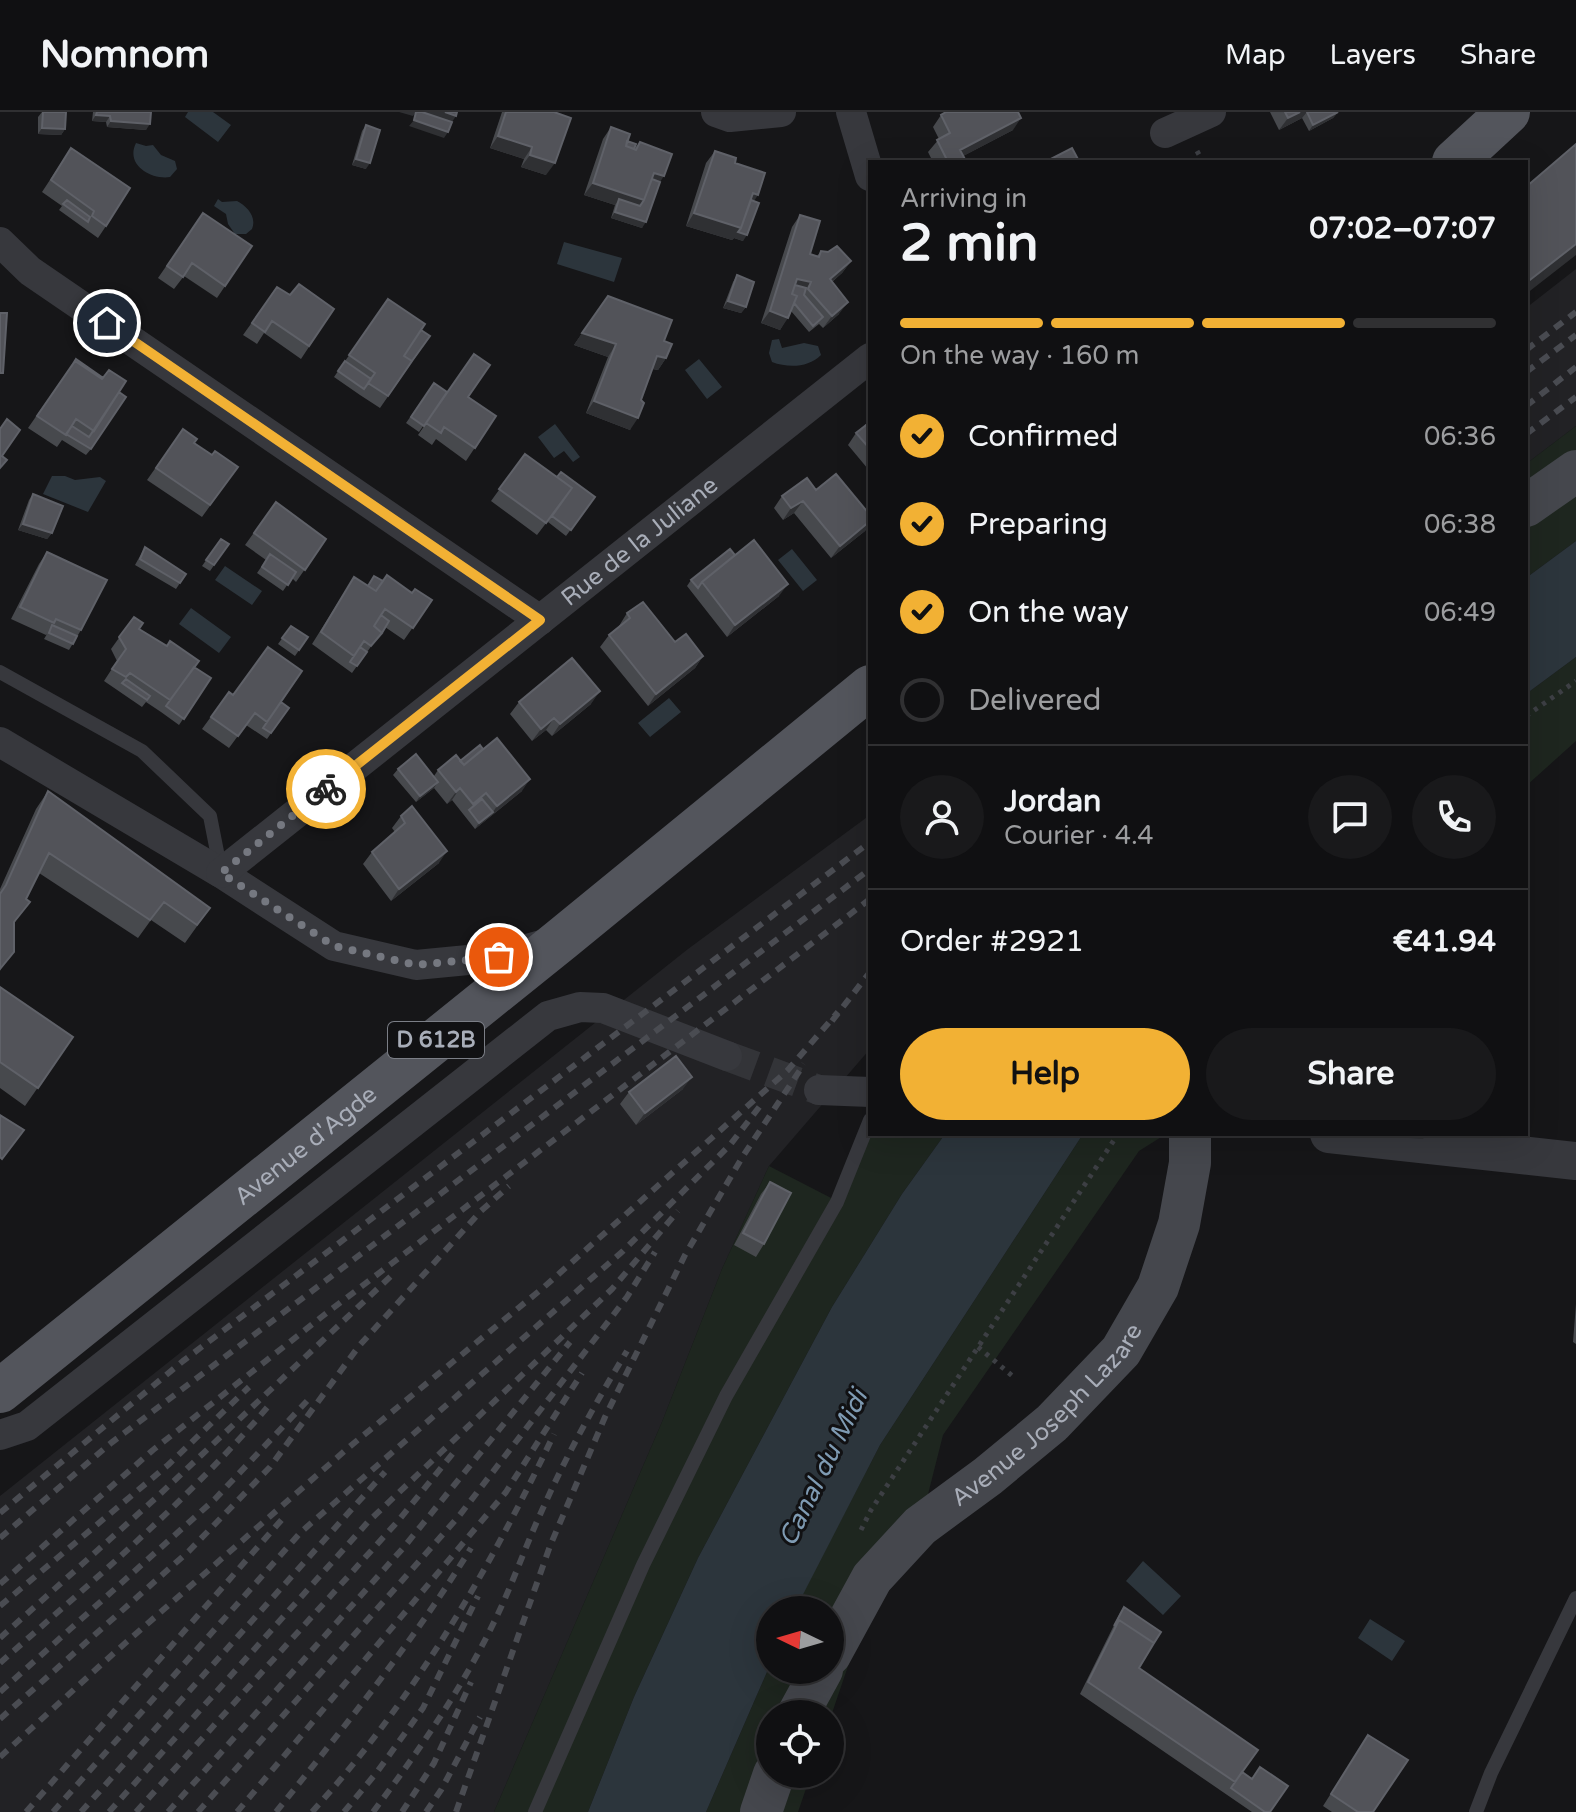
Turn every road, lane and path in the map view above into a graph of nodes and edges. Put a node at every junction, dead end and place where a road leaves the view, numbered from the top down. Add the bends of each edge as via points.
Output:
1 (716, 112) edge
2 (781, 112) edge
3 (851, 112) edge
4 (1211, 112) edge
5 (1508, 112) edge
6 (1165, 133) dead end
7 (1456, 160) edge
8 (868, 169) edge
9 (0, 242) edge
10 (868, 360) edge
11 (1576, 471) edge
12 (1528, 505) edge
13 (540, 620) junction
14 (0, 672) edge
15 (1576, 681) edge
16 (868, 689) edge
17 (1528, 715) edge
18 (0, 742) edge
19 (221, 873) junction
20 (562, 939) junction
21 (727, 1056) tunnel mouth
22 (819, 1090) tunnel mouth
23 (868, 1092) edge
24 (868, 1125) edge
25 (1117, 1136) edge
26 (1190, 1136) edge
27 (1347, 1136) edge
28 (1576, 1161) edge
29 (978, 1347) junction
30 (1016, 1379) dead end
31 (0, 1391) edge
32 (0, 1435) edge
33 (857, 1539) dead end
34 (1576, 1598) edge
35 (844, 1629) edge
36 (769, 1788) edge
37 (535, 1812) edge
38 (761, 1812) edge
39 (1476, 1812) edge

1 - 2 street via 730,117
3 - 8 street
4 - 6 street
5 - 7 main road
9 - 13 street via 30,271
10 - 13 street, Rue de la Juliane
11 - 12 main road
13 - 19 street, Rue de la Juliane
14 - 19 lane via 142,751 210,816
15 - 17 path
16 - 20 main road, Avenue d'Agde / D 612B
18 - 19 street
19 - 20 street via 334,946 416,965 499,957
20 - 31 main road, Avenue d'Agde / D 612B
21 - 32 street via 603,1008 580,1007 548,1016 27,1426
22 - 23 street
24 - 37 lane via 837,1202 726,1396 650,1550
25 - 29 path
26 - 35 main road, Avenue Joseph Lazare via 1179,1224 1158,1287 1121,1351 1052,1423 920,1526 872,1578
27 - 28 street
29 - 30 path
29 - 33 path
34 - 39 lane
36 - 38 main road

